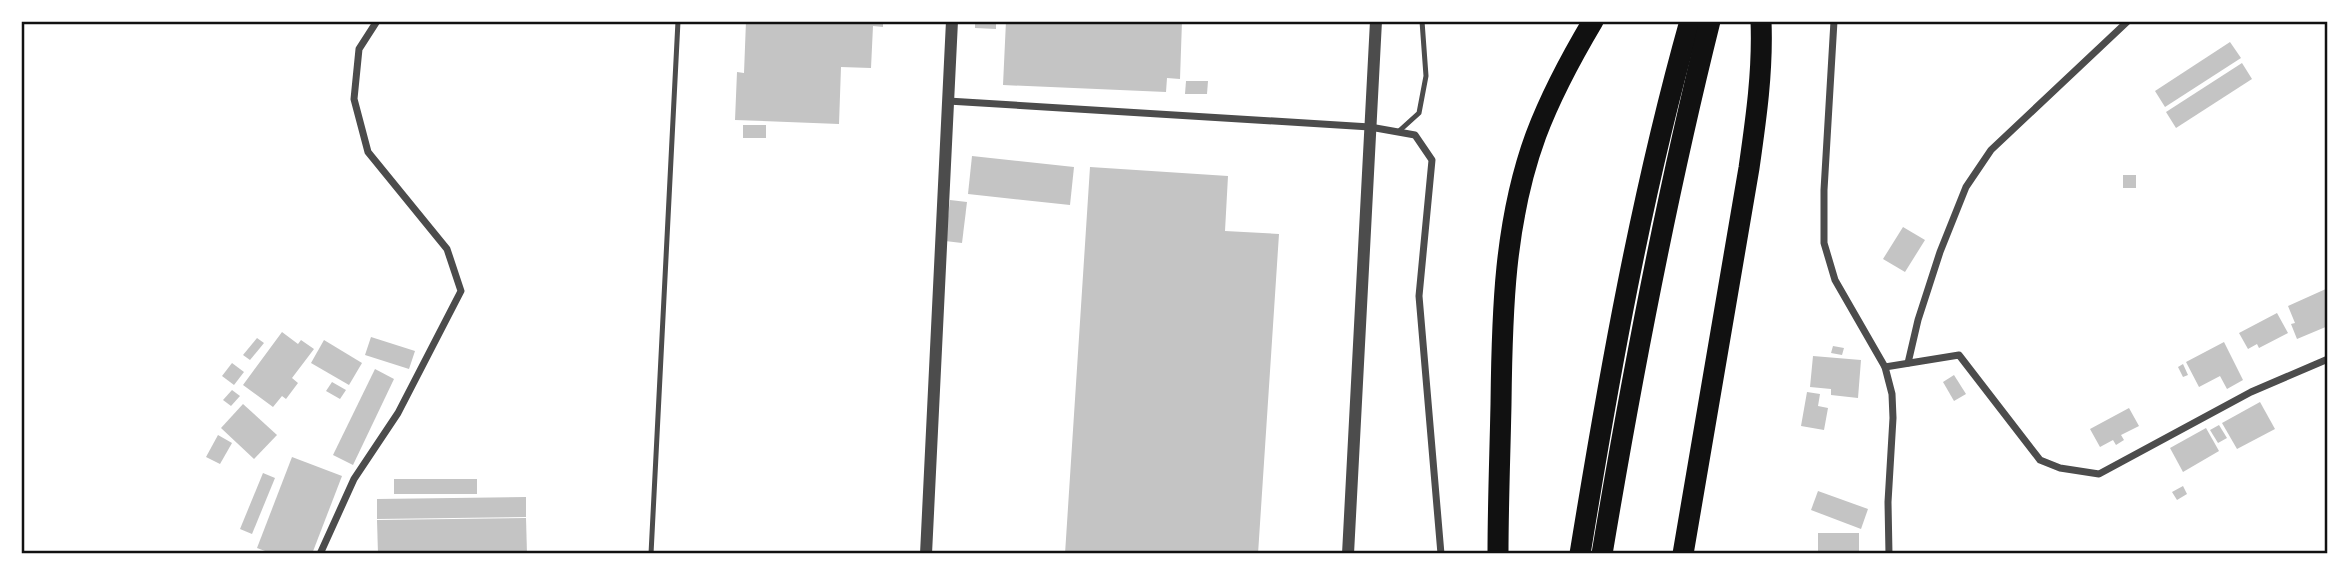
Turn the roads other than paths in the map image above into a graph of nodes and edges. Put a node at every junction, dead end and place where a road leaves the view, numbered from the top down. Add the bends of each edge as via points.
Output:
1 (377, 21) edge
2 (678, 21) edge
3 (952, 21) edge
4 (1376, 21) edge
5 (1422, 21) edge
6 (1594, 21) edge
7 (1690, 21) edge
8 (1710, 21) edge
9 (1761, 21) edge
10 (1834, 21) edge
11 (2128, 21) edge
12 (948, 102) junction
13 (1370, 127) junction
14 (1398, 132) junction
15 (2328, 359) edge
16 (1908, 363) junction
17 (1885, 367) junction
18 (320, 554) edge
19 (651, 554) edge
20 (926, 554) edge
21 (1348, 554) edge
22 (1441, 554) edge
23 (1498, 554) edge
24 (1580, 554) edge
25 (1602, 554) edge
26 (1683, 554) edge
27 (1889, 554) edge

1 - 18 street via 359,50 354,99 368,152 447,249 461,291 398,414 354,479
2 - 19 lane
3 - 12 street
4 - 13 street
5 - 14 lane via 1426,76 1419,113
6 - 23 highway via 1563,71 1535,137 1508,247 1502,299
7 - 24 highway via 1646,204
8 - 25 highway via 1666,208
9 - 26 highway via 1751,156
10 - 17 street via 1824,243 1835,280
11 - 16 street via 1991,150 1966,187 1940,252
12 - 13 street
12 - 20 street
13 - 14 street
13 - 21 street
14 - 22 street via 1415,135 1432,160 1419,296
15 - 16 street via 2251,392 2099,474 2040,460 1959,355
16 - 17 street
17 - 27 street via 1893,418

